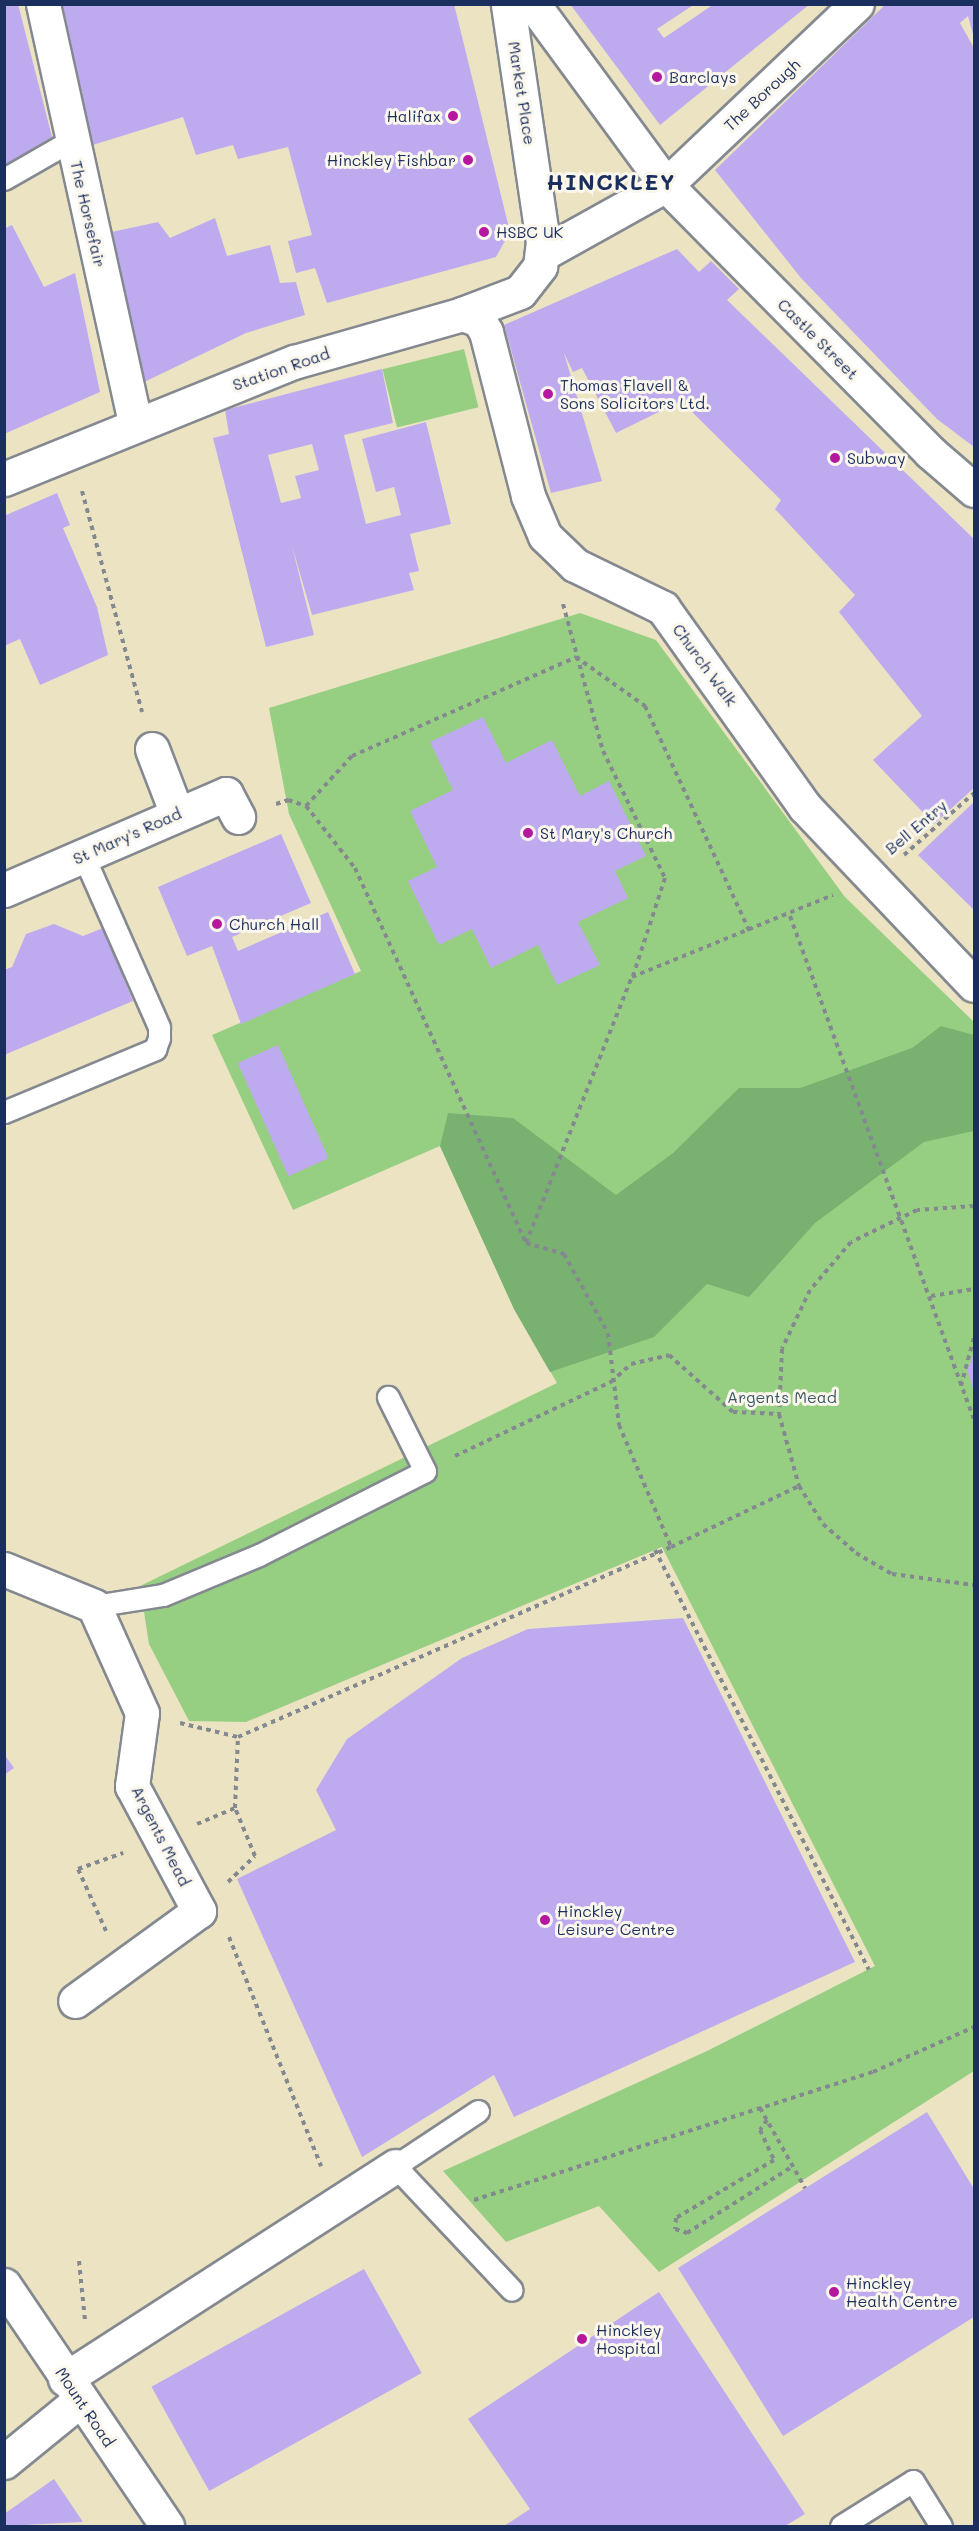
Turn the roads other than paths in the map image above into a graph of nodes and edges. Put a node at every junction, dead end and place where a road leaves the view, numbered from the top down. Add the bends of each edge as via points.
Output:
1 (43, 4) edge
2 (508, 4) edge
3 (533, 4) edge
4 (857, 4) edge
5 (72, 140) junction
6 (4, 179) edge
7 (666, 185) junction
8 (542, 254) junction
9 (462, 314) junction
10 (135, 423) junction
11 (4, 479) edge
12 (975, 490) edge
13 (152, 749) road end
14 (177, 814) junction
15 (238, 817) dead end
16 (83, 855) junction
17 (4, 890) edge
18 (975, 985) edge
19 (4, 1112) edge
20 (388, 1397) dead end
21 (4, 1569) edge
22 (94, 1606) junction
23 (75, 2001) dead end
24 (478, 2111) dead end
25 (395, 2166) junction
26 (4, 2286) edge
27 (512, 2290) dead end
28 (78, 2380) junction
29 (4, 2462) edge
30 (167, 2526) edge
31 (841, 2526) edge
32 (941, 2526) edge

1 - 5 street, The Horsefair
2 - 8 street, Market Place
3 - 7 street, Castle Street
4 - 7 street, The Borough
5 - 6 lane
5 - 10 street, The Horsefair
7 - 8 street, The Borough
7 - 12 street, Castle Street via 930,452
8 - 9 street, Station Road via 534,276 520,292
9 - 10 street, Station Road via 294,362
9 - 18 street, Church Walk via 478,320 486,332 528,496 545,536 575,565 663,608 805,807
10 - 11 street, Station Road
13 - 14 street
14 - 15 street, St Mary's Road via 226,794
14 - 16 street, St Mary's Road
16 - 17 street, St Mary's Road
16 - 19 lane via 159,1028 159,1038 155,1049
20 - 22 lane via 425,1471 259,1555 163,1596
21 - 22 street
22 - 23 street, Argents Mead via 142,1713 132,1786 199,1911
24 - 25 lane
25 - 27 lane via 436,2214
25 - 28 street via 336,2201
26 - 28 street, Mount Road
28 - 29 street
28 - 30 street, Mount Road
31 - 32 lane via 913,2481

